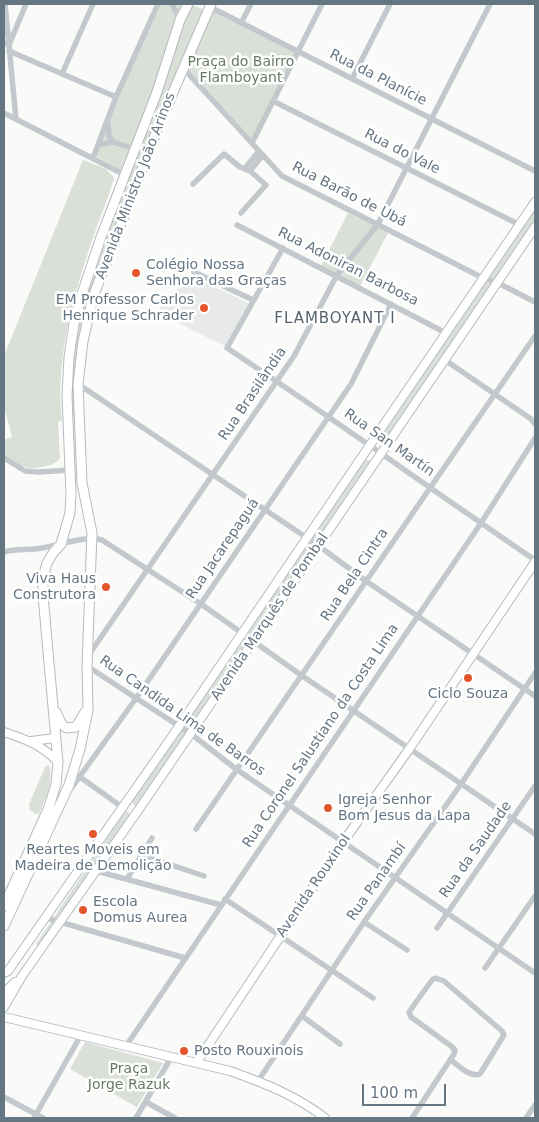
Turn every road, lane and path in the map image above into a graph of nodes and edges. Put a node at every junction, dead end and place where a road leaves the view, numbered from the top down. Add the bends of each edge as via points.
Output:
1 (5, 4) edge
2 (26, 4) edge
3 (93, 4) edge
4 (158, 4) edge
5 (172, 4) edge
6 (188, 4) edge
7 (251, 4) edge
8 (322, 4) edge
9 (390, 4) edge
10 (490, 4) edge
11 (210, 6) edge
12 (180, 20) junction
13 (5, 21) edge
14 (241, 23) junction
15 (7, 46) edge
16 (298, 52) junction
17 (4, 67) edge
18 (183, 68) junction
19 (11, 70) junction
20 (62, 74) junction
21 (352, 79) junction
22 (116, 97) junction
23 (273, 101) junction
24 (4, 113) edge
25 (16, 119) junction
26 (431, 119) junction
27 (108, 121) junction
28 (113, 142) junction
29 (252, 143) junction
30 (98, 146) junction
31 (135, 149) junction
32 (261, 153) junction
33 (93, 158) junction
34 (143, 167) junction
35 (407, 168) junction
36 (248, 169) junction
37 (535, 171) edge
38 (125, 175) junction
39 (194, 184) dead end
40 (535, 202) edge
41 (112, 209) junction
42 (241, 213) dead end
43 (378, 224) junction
44 (237, 225) dead end
45 (520, 225) junction
46 (120, 226) junction
47 (535, 228) edge
48 (283, 248) junction
49 (489, 270) junction
50 (194, 272) dead end
51 (337, 275) junction
52 (483, 278) junction
53 (499, 280) junction
54 (476, 288) junction
55 (489, 296) junction
56 (254, 300) junction
57 (535, 302) edge
58 (391, 304) junction
59 (446, 333) junction
60 (535, 336) edge
61 (445, 360) junction
62 (277, 381) junction
63 (78, 384) junction
64 (495, 395) junction
65 (329, 416) junction
66 (535, 424) edge
67 (535, 438) edge
68 (372, 441) junction
69 (384, 449) junction
70 (363, 455) junction
71 (4, 458) edge
72 (374, 464) junction
73 (82, 469) junction
74 (70, 470) junction
75 (214, 474) junction
76 (430, 488) junction
77 (265, 510) junction
78 (481, 523) junction
79 (309, 534) junction
80 (92, 539) junction
81 (321, 543) junction
82 (61, 544) junction
83 (298, 550) junction
84 (4, 552) edge
85 (311, 557) junction
86 (535, 561) edge
87 (149, 569) junction
88 (366, 581) junction
89 (200, 604) junction
90 (417, 616) junction
91 (244, 629) junction
92 (256, 638) junction
93 (234, 644) junction
94 (246, 652) junction
95 (474, 654) junction
96 (88, 656) junction
97 (87, 666) junction
98 (535, 673) edge
99 (301, 675) junction
100 (525, 689) junction
101 (88, 692) junction
102 (535, 696) edge
103 (137, 697) junction
104 (52, 700) junction
105 (353, 710) junction
106 (181, 722) junction
107 (76, 727) junction
108 (193, 731) junction
109 (4, 732) edge
110 (55, 738) junction
111 (171, 738) junction
112 (31, 741) junction
113 (182, 746) junction
114 (410, 748) junction
115 (58, 762) junction
116 (236, 769) junction
117 (80, 777) junction
118 (462, 784) junction
119 (535, 786) edge
120 (62, 799) junction
121 (289, 805) junction
122 (122, 807) junction
123 (513, 819) junction
124 (196, 829) dead end
125 (535, 834) edge
126 (152, 838) dead end
127 (343, 842) junction
128 (142, 855) junction
129 (82, 866) junction
130 (96, 870) junction
131 (204, 876) dead end
132 (396, 877) junction
133 (127, 879) junction
134 (535, 896) edge
135 (225, 899) junction
136 (4, 906) edge
137 (221, 906) junction
138 (447, 912) junction
139 (46, 918) junction
140 (62, 922) junction
141 (364, 922) junction
142 (4, 926) edge
143 (437, 928) dead end
144 (281, 937) junction
145 (26, 945) junction
146 (499, 947) junction
147 (407, 950) dead end
148 (185, 958) junction
149 (31, 964) junction
150 (485, 968) dead end
151 (332, 971) junction
152 (4, 973) edge
153 (535, 973) edge
154 (22, 976) junction
155 (4, 992) edge
156 (373, 998) dead end
157 (4, 1007) edge
158 (302, 1016) junction
159 (4, 1017) edge
160 (81, 1035) junction
161 (340, 1044) dead end
162 (126, 1046) junction
163 (172, 1056) junction
164 (451, 1060) junction
165 (196, 1062) junction
166 (258, 1081) junction
167 (4, 1096) edge
168 (146, 1102) junction
169 (535, 1105) edge
170 (35, 1116) edge
171 (43, 1118) edge
172 (136, 1118) edge
173 (174, 1118) edge
174 (325, 1118) edge
175 (412, 1118) edge
176 (526, 1118) edge

1 - 13 street
2 - 15 street
3 - 20 street
4 - 22 street
5 - 12 street
6 - 12 main road, Avenida Ministro João Arinos
7 - 14 street
8 - 16 street
9 - 21 street
10 - 26 street, Rua Brasilândia
11 - 14 street, Rua da Planície
11 - 18 main road, Avenida Ministro João Arinos
12 - 31 main road, Avenida Ministro João Arinos
13 - 15 street
14 - 16 street, Rua da Planície
15 - 19 street
15 - 20 street
16 - 21 street, Rua da Planície
16 - 23 street
17 - 19 street
18 - 29 street, Rua Barão de Ubá
18 - 34 main road, Avenida Ministro João Arinos
19 - 25 street
20 - 22 street
21 - 26 street, Rua da Planície
22 - 27 street
23 - 29 street
23 - 35 street, Rua do Vale
24 - 25 street
25 - 33 street
26 - 35 street, Rua Brasilândia
26 - 37 street, Rua da Planície
27 - 28 street via 109,136
27 - 30 street
28 - 30 street
28 - 31 street
29 - 32 street, Rua Barão de Ubá
30 - 33 street
31 - 34 main road via 143,156
31 - 38 main road, Avenida Ministro João Arinos
32 - 36 street
32 - 43 street, Rua Barão de Ubá via 282,176
33 - 38 street
34 - 46 main road, Avenida Ministro João Arinos
35 - 43 street, Rua Brasilândia
35 - 45 street, Rua do Vale
36 - 39 street via 240,167 224,154
36 - 42 street via 266,185
38 - 41 main road, Avenida Ministro João Arinos
40 - 45 main road, Avenida Marquês de Pombal
41 - 46 main road via 112,219
41 - 74 main road, Avenida Ministro João Arinos via 82,294 71,340 67,396
43 - 51 street, Rua Brasilândia
43 - 52 street, Rua Barão de Ubá
44 - 48 street, Rua Adoniran Barbosa
45 - 49 main road, Avenida Marquês de Pombal
46 - 63 main road, Avenida Ministro João Arinos via 93,297 82,341
47 - 53 main road, Avenida Marquês de Pombal
48 - 51 street, Rua Adoniran Barbosa
48 - 56 street
49 - 52 main road, Avenida Marquês de Pombal
49 - 53 main road
50 - 56 street
51 - 58 street, Rua Adoniran Barbosa
51 - 62 street, Rua Brasilândia
52 - 53 street, Rua Barão de Ubá
52 - 54 main road, Avenida Marquês de Pombal
53 - 55 main road, Avenida Marquês de Pombal
53 - 57 street, Rua Barão de Ubá
54 - 55 main road
54 - 59 main road, Avenida Marquês de Pombal
55 - 61 main road, Avenida Marquês de Pombal
56 - 62 street, Rua San Martín via 227,348
58 - 59 street, Rua Adoniran Barbosa
58 - 65 street, Rua Jacarepaguá via 351,384
59 - 68 main road, Avenida Marquês de Pombal
60 - 64 street, Rua Bela Cintra
61 - 64 street
61 - 69 main road, Avenida Marquês de Pombal
62 - 65 street, Rua San Martín
62 - 75 street, Rua Brasilândia
63 - 73 main road, Avenida Ministro João Arinos
63 - 75 street
64 - 66 street via 531,418
64 - 76 street, Rua Bela Cintra
65 - 68 street, Rua San Martín
65 - 77 street, Rua Jacarepaguá
67 - 78 street, Rua Coronel Salustiano da Costa Lima
68 - 69 main road
68 - 70 main road, Avenida Marquês de Pombal
69 - 72 main road, Avenida Marquês de Pombal
69 - 76 street, Rua San Martín
70 - 72 main road
70 - 79 main road, Avenida Marquês de Pombal
71 - 74 street via 25,471
72 - 81 main road, Avenida Marquês de Pombal
73 - 74 main road
73 - 80 main road, Avenida Ministro João Arinos
74 - 82 main road, Avenida Ministro João Arinos via 70,513
75 - 77 street
75 - 87 street, Rua Brasilândia
76 - 78 street, Rua San Martín
76 - 88 street, Rua Bela Cintra
77 - 79 street
77 - 89 street, Rua Jacarepaguá
78 - 86 street, Rua San Martín
78 - 90 street, Rua Coronel Salustiano da Costa Lima
79 - 81 main road via 315,535
79 - 83 main road, Avenida Marquês de Pombal
80 - 82 street
80 - 87 street via 102,540
80 - 96 main road, Avenida Ministro João Arinos
81 - 85 main road, Avenida Marquês de Pombal
81 - 88 street
82 - 84 street
82 - 104 main road, Avenida Ministro João Arinos via 47,563 43,578
83 - 85 main road
83 - 91 main road, Avenida Marquês de Pombal
85 - 92 main road, Avenida Marquês de Pombal
86 - 95 main road, Avenida Rouxinol
87 - 89 street
87 - 96 street, Rua Brasilândia
88 - 90 street
88 - 99 street, Rua Bela Cintra
89 - 91 street
89 - 103 street, Rua Jacarepaguá
90 - 95 street
90 - 105 street, Rua Coronel Salustiano da Costa Lima
91 - 92 main road
91 - 93 main road, Avenida Marquês de Pombal
92 - 94 main road, Avenida Marquês de Pombal
92 - 99 street
93 - 94 main road
93 - 106 main road, Avenida Marquês de Pombal
94 - 108 main road, Avenida Marquês de Pombal
95 - 100 street
95 - 114 main road, Avenida Rouxinol
96 - 97 main road, Avenida Ministro João Arinos
97 - 101 main road, Avenida Ministro João Arinos
97 - 103 street, Rua Candida Lima de Barros
98 - 100 street, Rua Panambí
99 - 105 street
99 - 116 street, Rua Bela Cintra
100 - 102 street
100 - 118 street, Rua Panambí
101 - 107 main road via 86,709
101 - 120 main road, Avenida Ministro João Arinos via 88,710 80,749
103 - 106 street, Rua Candida Lima de Barros
103 - 117 street, Rua Jacarepaguá
104 - 107 main road via 62,725
104 - 110 main road, Avenida Ministro João Arinos
105 - 114 street
105 - 121 street, Rua Coronel Salustiano da Costa Lima
106 - 108 main road
106 - 111 main road, Avenida Marquês de Pombal
107 - 110 main road
108 - 113 main road, Avenida Marquês de Pombal
108 - 116 street, Rua Candida Lima de Barros
109 - 112 main road
110 - 112 main road
110 - 115 main road, Avenida Ministro João Arinos
111 - 113 main road
111 - 122 main road, Avenida Marquês de Pombal
112 - 115 main road
113 - 130 main road, Avenida Marquês de Pombal
114 - 118 street
114 - 127 main road, Avenida Rouxinol
115 - 136 main road, Avenida Ministro João Arinos via 50,807
116 - 121 street, Rua Candida Lima de Barros
116 - 124 street, Rua Bela Cintra
117 - 120 street, Rua Jacarepaguá
117 - 122 street
118 - 123 street
118 - 132 street, Rua Panambí
119 - 123 street, Rua da Saudade
120 - 142 main road, Avenida Ministro João Arinos
121 - 127 street, Rua Candida Lima de Barros
121 - 135 street, Rua Coronel Salustiano da Costa Lima
122 - 129 main road, Avenida Marquês de Pombal
123 - 125 street
123 - 138 street, Rua da Saudade
126 - 128 street
127 - 132 street, Rua Candida Lima de Barros
127 - 144 main road, Avenida Rouxinol
128 - 131 street
128 - 133 street
129 - 130 street
129 - 139 main road, Avenida Marquês de Pombal
130 - 133 street
130 - 140 main road, Avenida Marquês de Pombal
132 - 138 street, Rua Candida Lima de Barros
132 - 141 street, Rua Panambí
133 - 137 street
134 - 146 street
135 - 137 street, Rua Coronel Salustiano da Costa Lima
135 - 144 street
137 - 148 street, Rua Coronel Salustiano da Costa Lima
138 - 143 street, Rua da Saudade
138 - 146 street, Rua Candida Lima de Barros
139 - 140 street
139 - 145 main road, Avenida Marquês de Pombal
140 - 148 street
140 - 149 main road, Avenida Marquês de Pombal
141 - 147 street
141 - 151 street, Rua Panambí
144 - 151 street
144 - 165 main road, Avenida Rouxinol
145 - 149 main road
145 - 152 main road, Avenida Marquês de Pombal
146 - 150 street
146 - 153 street, Rua Candida Lima de Barros
148 - 162 street, Rua Coronel Salustiano da Costa Lima
149 - 154 main road, Avenida Marquês de Pombal
151 - 156 street
151 - 158 street, Rua Panambí
154 - 155 main road
154 - 157 main road, Avenida Marquês de Pombal
158 - 161 street
158 - 166 street, Rua Panambí
159 - 160 main road
160 - 162 main road
160 - 170 street
162 - 163 main road
163 - 165 main road
163 - 168 street
164 - 164 street via 454,1054 451,1046 411,1017 409,1012 435,978 444,981 504,1035 476,1076
164 - 175 street
165 - 166 main road
166 - 174 main road via 293,1097
167 - 170 street
168 - 172 street
168 - 173 street
169 - 176 street
170 - 171 street

